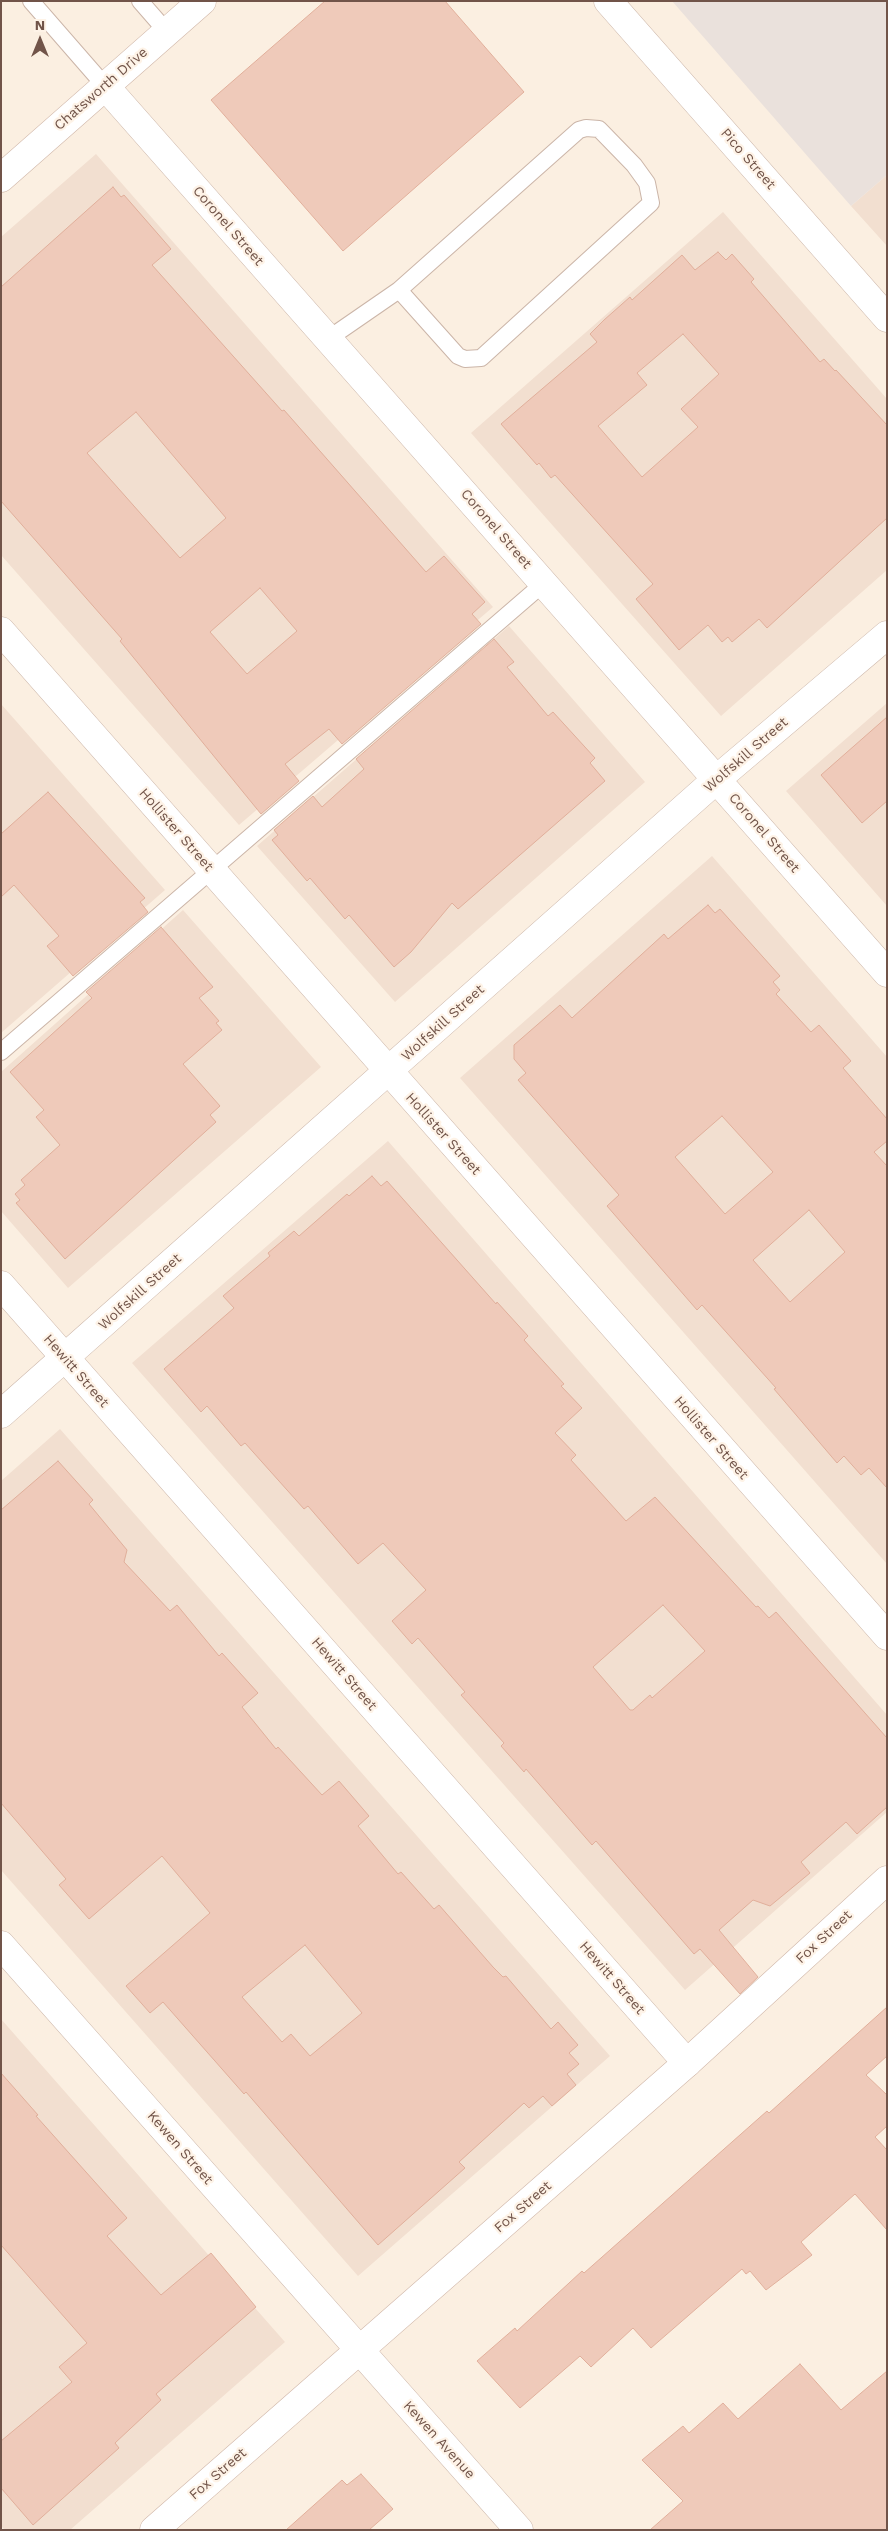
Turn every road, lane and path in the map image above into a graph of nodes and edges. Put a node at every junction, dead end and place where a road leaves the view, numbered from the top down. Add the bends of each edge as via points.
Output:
1 (31, 1) edge
2 (140, 1) edge
3 (202, 1) edge
4 (608, 1) edge
5 (167, 32) junction
6 (105, 86) junction
7 (1, 178) edge
8 (399, 290) junction
9 (887, 318) edge
10 (328, 339) junction
11 (544, 583) junction
12 (1, 631) edge
13 (887, 635) edge
14 (717, 779) junction
15 (211, 870) junction
16 (887, 973) edge
17 (1, 1052) edge
18 (388, 1072) junction
19 (1, 1285) edge
20 (64, 1358) junction
21 (1, 1414) edge
22 (887, 1636) edge
23 (887, 1880) edge
24 (1, 1945) edge
25 (688, 2063) junction
26 (359, 2350) junction
27 (154, 2530) edge
28 (519, 2530) edge

1 - 6 lane
2 - 5 lane
3 - 5 street, Chatsworth Drive
4 - 9 street, Pico Street
5 - 6 street, Chatsworth Drive
6 - 7 street, Chatsworth Drive
6 - 10 street, Coronel Street
8 - 8 lane via 458,356 481,358 651,203 647,183 599,129 579,130
8 - 10 lane
10 - 11 street, Coronel Street
11 - 14 street, Coronel Street
11 - 15 lane
12 - 15 street, Hollister Street
13 - 14 street, Wolfskill Street
14 - 16 street, Coronel Street
14 - 18 street, Wolfskill Street
15 - 17 lane
15 - 18 street, Hollister Street
18 - 20 street, Wolfskill Street
18 - 22 street, Hollister Street
19 - 20 street, Hewitt Street
20 - 21 street, Wolfskill Street
20 - 25 street, Hewitt Street
23 - 25 street, Fox Street
24 - 26 street, Kewen Street
25 - 26 street, Fox Street
26 - 27 street, Fox Street
26 - 28 street, Kewen Avenue

